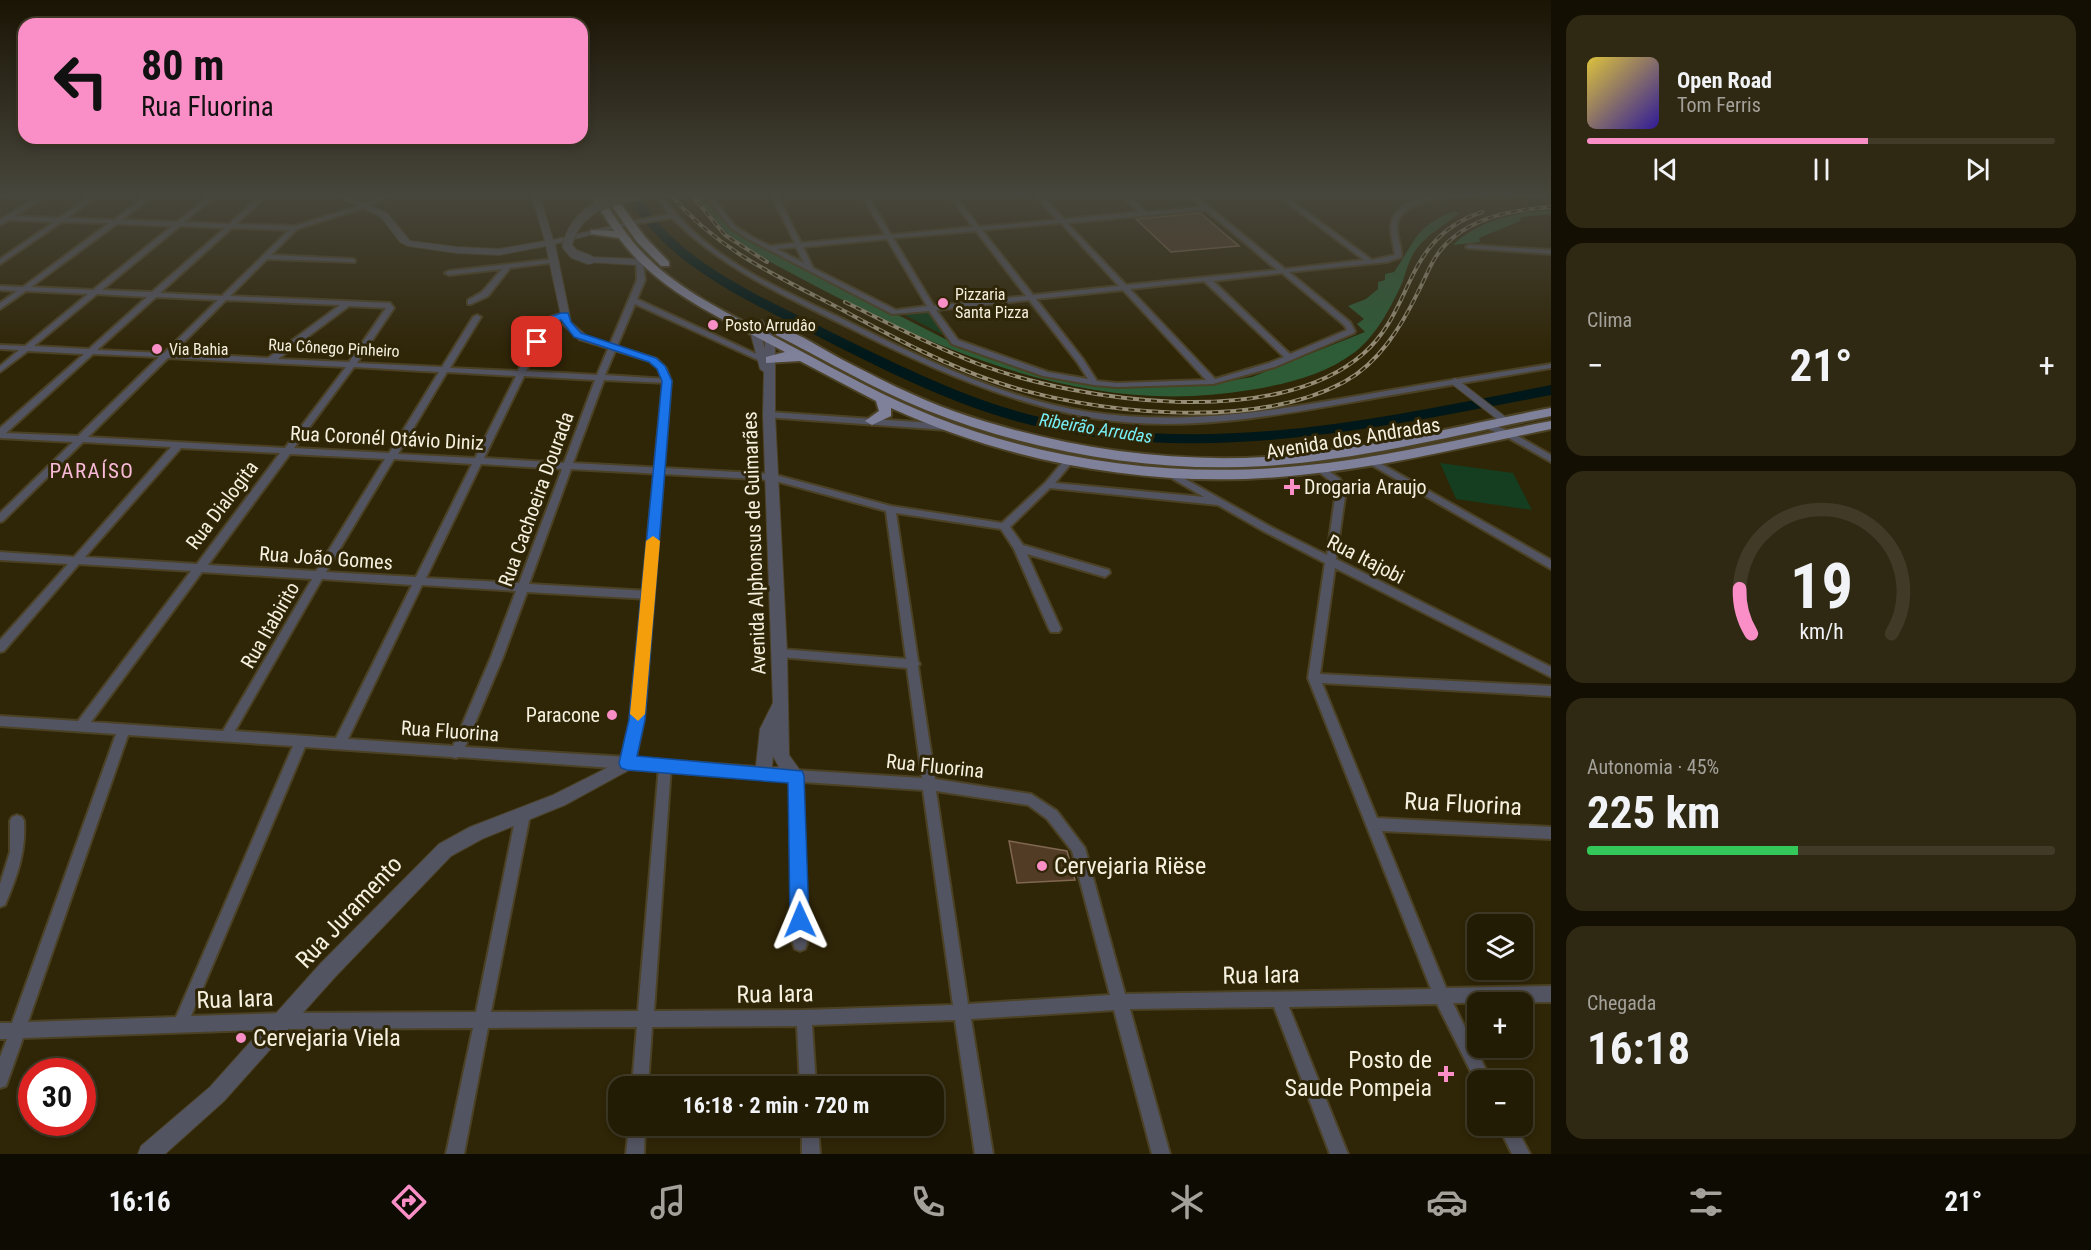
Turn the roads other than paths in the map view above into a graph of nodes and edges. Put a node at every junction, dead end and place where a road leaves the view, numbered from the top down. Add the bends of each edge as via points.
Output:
1 (22, 247) edge
2 (81, 247) edge
3 (149, 247) edge
4 (206, 247) edge
5 (276, 247) edge
6 (435, 247) edge
7 (526, 247) edge
8 (551, 247) edge
9 (568, 247) edge
10 (633, 247) edge
11 (644, 247) edge
12 (706, 247) edge
13 (776, 247) edge
14 (799, 247) edge
15 (895, 247) edge
16 (991, 247) edge
17 (1087, 247) edge
18 (1254, 247) edge
19 (1350, 247) edge
20 (1396, 247) edge
21 (1469, 247) dead end
22 (767, 248) joint
23 (1551, 252) edge
24 (266, 257) junction
25 (640, 258) junction
26 (353, 261) dead end
27 (555, 261) junction
28 (0, 262) edge
29 (1371, 262) junction
30 (507, 267) junction
31 (811, 269) junction
32 (1284, 271) junction
33 (449, 273) dead end
34 (1208, 280) junction
35 (0, 288) edge
36 (1126, 288) junction
37 (24, 289) junction
38 (92, 292) junction
39 (153, 295) junction
40 (224, 297) junction
41 (1031, 299) junction
42 (632, 300) junction
43 (471, 302) dead end
44 (346, 304) junction
45 (0, 307) edge
46 (932, 309) junction
47 (565, 315) junction
48 (477, 317) dead end
49 (761, 333) junction
50 (613, 346) junction
51 (0, 347) edge
52 (26, 348) junction
53 (738, 348) junction
54 (90, 352) junction
55 (168, 354) junction
56 (803, 357) junction
57 (1288, 357) junction
58 (766, 359) junction
59 (271, 360) junction
60 (352, 364) junction
61 (1551, 366) edge
62 (445, 369) junction
63 (0, 370) edge
64 (522, 372) junction
65 (601, 376) junction
66 (667, 381) junction
67 (1213, 382) junction
68 (1455, 382) junction
69 (1094, 384) junction
70 (882, 397) junction
71 (1551, 412) edge
72 (769, 416) junction
73 (872, 421) junction
74 (1505, 424) junction
75 (1551, 425) edge
76 (950, 427) junction
77 (1006, 431) junction
78 (0, 434) edge
79 (82, 440) junction
80 (178, 445) junction
81 (285, 450) junction
82 (1360, 450) junction
83 (392, 455) junction
84 (1070, 459) junction
85 (1551, 459) edge
86 (478, 461) junction
87 (1371, 461) junction
88 (568, 466) junction
89 (1320, 469) junction
90 (658, 471) junction
91 (1169, 473) junction
92 (772, 477) junction
93 (1048, 485) junction
94 (1224, 503) junction
95 (891, 509) junction
96 (0, 519) edge
97 (1004, 526) junction
98 (1019, 548) junction
99 (0, 556) edge
100 (80, 561) junction
101 (1330, 561) junction
102 (1551, 565) edge
103 (198, 568) junction
104 (1105, 573) dead end
105 (319, 575) junction
106 (417, 582) junction
107 (522, 588) junction
108 (649, 595) junction
109 (1055, 629) dead end
110 (0, 648) edge
111 (780, 654) junction
112 (914, 664) junction
113 (1551, 672) edge
114 (1314, 678) junction
115 (1551, 691) edge
116 (779, 706) junction
117 (0, 721) edge
118 (82, 725) junction
119 (124, 728) junction
120 (226, 736) junction
121 (301, 741) junction
122 (339, 744) junction
123 (456, 753) junction
124 (627, 763) junction
125 (664, 766) junction
126 (763, 774) junction
127 (796, 776) junction
128 (927, 784) junction
129 (523, 815) junction
130 (17, 821) dead end
131 (1373, 824) junction
132 (1551, 833) edge
133 (0, 900) edge
134 (800, 944) dead end
135 (1551, 994) edge
136 (1278, 998) junction
137 (1442, 998) junction
138 (1119, 1002) junction
139 (961, 1012) junction
140 (804, 1018) junction
141 (482, 1019) junction
142 (646, 1019) junction
143 (285, 1021) junction
144 (180, 1025) junction
145 (17, 1029) junction
146 (0, 1031) edge
147 (1478, 1070) edge
148 (641, 1076) edge
149 (807, 1076) edge
150 (0, 1080) edge
151 (636, 1136) edge
152 (810, 1136) edge
153 (1512, 1136) edge
154 (149, 1154) edge
155 (455, 1154) edge
156 (635, 1154) edge
157 (811, 1154) edge
158 (984, 1154) edge
159 (1161, 1154) edge
160 (1339, 1154) edge
161 (1521, 1154) edge

1 - 28 street
2 - 37 street
3 - 38 street
4 - 39 street
5 - 24 street
6 - 7 street via 494,252
8 - 27 street
9 - 25 street, bridge via 574,254 591,260
10 - 25 main road, Avenida dos Andradas
11 - 49 main road, Avenida dos Andradas
12 - 68 street, Avenida dos Andradas via 751,276 933,365 1046,405 1135,420 1220,421 1287,413
13 - 22 street
14 - 31 street
15 - 46 street
16 - 41 street
17 - 36 street
18 - 32 street
19 - 29 street
20 - 29 street via 1399,256
21 - 23 street
22 - 31 street
24 - 26 street
24 - 40 street
25 - 42 street, Rua Cachoeira Dourada via 640,279
25 - 49 main road, Avenida dos Andradas via 680,289
27 - 30 street
27 - 47 street
29 - 32 street
30 - 33 street
30 - 43 street via 485,294
31 - 46 street via 895,312
32 - 34 street
32 - 57 street via 1352,329 1323,345
34 - 36 street
34 - 57 street
35 - 37 street
36 - 41 street
36 - 67 street
37 - 38 street
37 - 45 street
38 - 39 street
38 - 52 street
39 - 40 street
39 - 54 street
40 - 44 street
40 - 55 street
41 - 46 street
41 - 69 street
42 - 50 street, Rua Cachoeira Dourada
42 - 53 street
44 - 59 street
44 - 60 street, Rua Dialogita via 390,307
46 - 69 street via 955,342 1046,374
47 - 50 street via 566,323 577,335
47 - 64 street via 546,324
48 - 62 street, Rua Itabirito
49 - 53 street
49 - 56 main road, Avenida dos Andradas
49 - 58 street, Avenida Alphonsus de Guimarães
49 - 77 main road, Avenida dos Andradas via 950,414
50 - 65 street, Rua Cachoeira Dourada
50 - 66 street via 653,360 662,368
51 - 52 street, Rua Cônego Pinheiro
52 - 54 street, Rua Cônego Pinheiro
52 - 63 street
53 - 58 street
54 - 55 street, Rua Cônego Pinheiro
54 - 78 street
55 - 59 street, Rua Cônego Pinheiro
55 - 79 street
56 - 58 main road
56 - 70 main road, Avenida dos Andradas
57 - 67 street
58 - 72 street, Avenida Alphonsus de Guimarães
59 - 60 street, Rua Cônego Pinheiro
60 - 62 street, Rua Cônego Pinheiro
60 - 81 street, Rua Dialogita
61 - 68 street, Avenida dos Andradas
62 - 64 street, Rua Cônego Pinheiro
62 - 83 street, Rua Itabirito
64 - 65 street, Rua Cônego Pinheiro
64 - 86 street
65 - 66 street, Rua Cônego Pinheiro
65 - 88 street, Rua Cachoeira Dourada
66 - 90 street
67 - 69 street
68 - 74 street
70 - 73 main road via 886,413
70 - 76 main road, Avenida dos Andradas
71 - 74 main road, Avenida dos Andradas
72 - 73 street
72 - 92 street, Avenida Alphonsus de Guimarães
73 - 76 street
74 - 75 main road, Avenida dos Andradas
74 - 82 main road, Avenida dos Andradas
74 - 85 street
74 - 87 main road, Avenida dos Andradas
76 - 77 main road
76 - 84 main road, Avenida dos Andradas
77 - 82 main road, Avenida dos Andradas via 1070,447 1199,462 1258,462
78 - 79 street, Rua Coronél Otávio Diniz
79 - 80 street, Rua Coronél Otávio Diniz
79 - 96 street
80 - 81 street, Rua Coronél Otávio Diniz
80 - 100 street
81 - 83 street, Rua Coronél Otávio Diniz
81 - 103 street, Rua Dialogita
82 - 87 main road
83 - 86 street, Rua Coronél Otávio Diniz
83 - 105 street, Rua Itabirito
84 - 91 main road, Avenida dos Andradas
84 - 93 street
86 - 88 street, Rua Coronél Otávio Diniz
86 - 106 street
87 - 89 main road, Avenida dos Andradas
87 - 102 street
88 - 90 street, Rua Coronél Otávio Diniz
88 - 107 street, Rua Cachoeira Dourada
89 - 91 main road, Avenida dos Andradas via 1232,475
89 - 101 street via 1337,481 1341,490
90 - 92 street, Rua Coronél Otávio Diniz
90 - 108 street
91 - 94 street, Rua Itajobi
92 - 95 street, Rua Coronél Otávio Diniz
92 - 111 street, Avenida Alphonsus de Guimarães
93 - 94 street
93 - 97 street
94 - 101 street, Rua Itajobi
95 - 97 street, Rua Coronél Otávio Diniz
95 - 112 street
97 - 98 street
98 - 104 street
98 - 109 street
99 - 100 street, Rua João Gomes
100 - 103 street, Rua João Gomes
100 - 110 street
101 - 113 street, Rua Itajobi
101 - 114 street
103 - 105 street, Rua João Gomes
103 - 118 street, Rua Dialogita
105 - 106 street, Rua João Gomes
105 - 120 street, Rua Itabirito
106 - 107 street, Rua João Gomes
106 - 122 street
107 - 108 street, Rua João Gomes
107 - 123 street, Rua Cachoeira Dourada
108 - 124 street via 637,720
111 - 112 street
111 - 116 street, Avenida Alphonsus de Guimarães
112 - 128 street
114 - 115 street
114 - 131 street
116 - 126 street, Avenida Alphonsus de Guimarães via 768,729
116 - 127 street, Avenida Alphonsus de Guimarães via 781,756
117 - 118 street, Rua Fluorina
118 - 119 street, Rua Fluorina
119 - 120 street, Rua Fluorina
119 - 145 street
120 - 121 street, Rua Fluorina
121 - 122 street, Rua Fluorina
121 - 144 street
122 - 123 street, Rua Fluorina
123 - 124 street, Rua Fluorina
124 - 125 street, Rua Fluorina
124 - 129 street, Rua Juramento via 592,784
125 - 126 street, Rua Fluorina
125 - 142 street
126 - 127 street, Rua Fluorina
127 - 128 street, Rua Fluorina
127 - 134 street
128 - 138 street, Rua Fluorina via 1031,800 1052,814 1078,848
128 - 139 street
129 - 141 street
129 - 143 street, Rua Juramento via 461,840 430,863
130 - 133 street via 19,846
131 - 132 street, Rua Fluorina
131 - 137 street
135 - 137 street, Rua Iara
136 - 137 street, Rua Iara
136 - 138 street, Rua Iara
136 - 160 street
137 - 147 street
138 - 139 street, Rua Iara
138 - 159 street, Rua Fluorina
139 - 140 street, Rua Iara
139 - 158 street
140 - 142 street, Rua Iara
140 - 149 street
141 - 142 street, Rua Iara
141 - 143 street, Rua Iara
141 - 155 street
142 - 148 street
143 - 144 street, Rua Iara
143 - 154 street, Rua Juramento via 217,1094
144 - 145 street, Rua Iara
145 - 146 street, Rua Iara
145 - 150 street
151 - 156 street
152 - 157 street
153 - 161 street

